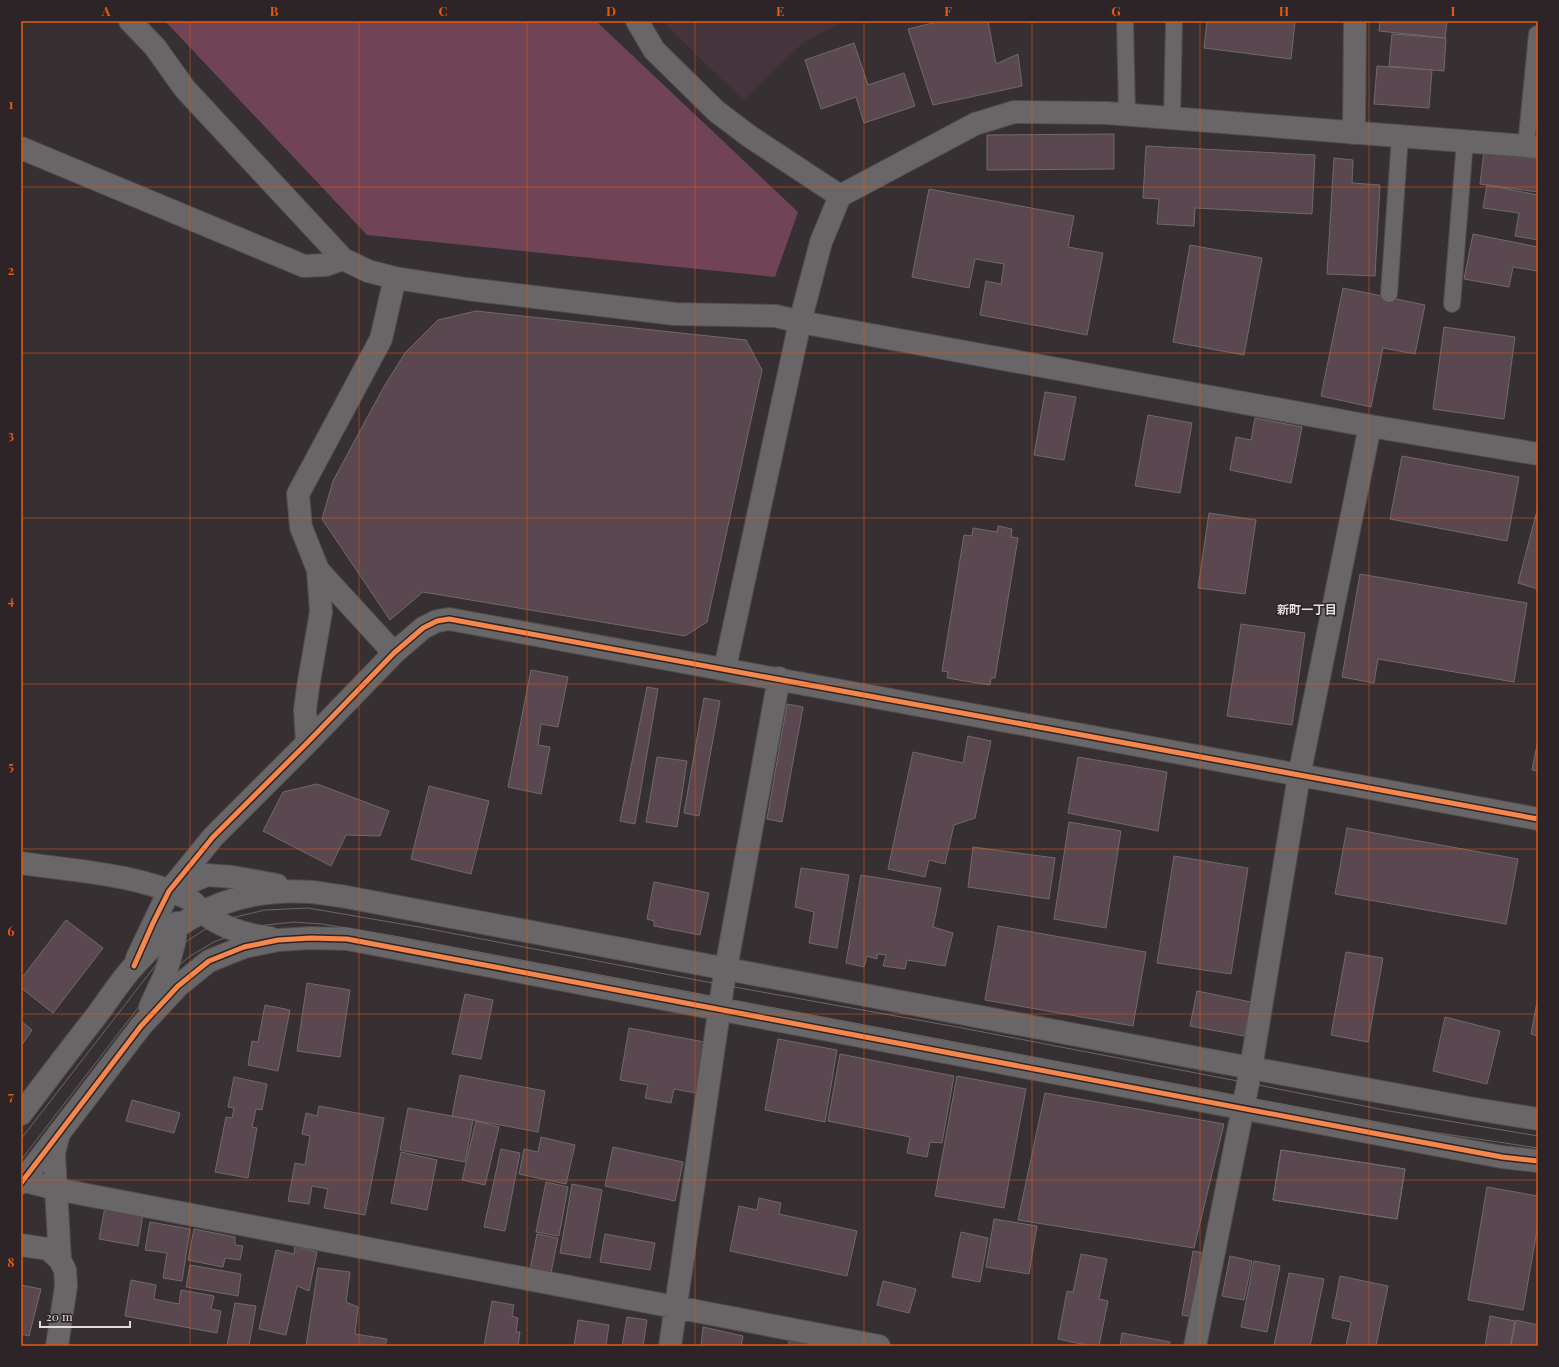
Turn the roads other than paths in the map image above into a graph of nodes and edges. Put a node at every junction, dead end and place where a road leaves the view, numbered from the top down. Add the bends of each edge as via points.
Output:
1 (130, 21) edge
2 (637, 21) edge
3 (1125, 21) edge
4 (1174, 21) edge
5 (1355, 21) edge
6 (1537, 34) dead end
7 (1127, 114) junction
8 (1172, 118) junction
9 (1354, 133) junction
10 (1400, 136) junction
11 (1465, 141) junction
12 (1532, 147) edge
13 (21, 148) edge
14 (840, 196) junction
15 (344, 259) junction
16 (395, 278) junction
17 (1390, 294) dead end
18 (1452, 304) dead end
19 (800, 322) junction
20 (1370, 426) junction
21 (1538, 454) edge
22 (318, 570) junction
23 (394, 653) junction
24 (725, 668) junction
25 (779, 678) junction
26 (307, 743) junction
27 (1299, 776) junction
28 (1538, 819) edge
29 (21, 863) edge
30 (169, 891) junction
31 (312, 892) junction
32 (202, 911) junction
33 (176, 928) junction
34 (278, 940) junction
35 (134, 966) junction
36 (726, 969) junction
37 (719, 1010) junction
38 (142, 1026) junction
39 (1251, 1068) junction
40 (1242, 1108) junction
41 (21, 1114) edge
42 (1538, 1119) edge
43 (59, 1133) junction
44 (1538, 1161) edge
45 (21, 1181) edge
46 (56, 1189) junction
47 (21, 1244) edge
48 (60, 1260) junction
49 (676, 1306) junction
50 (57, 1346) edge
51 (670, 1346) edge
52 (878, 1346) edge
53 (1195, 1346) edge

1 - 15 street via 155,47 185,89
2 - 14 street via 654,50 716,111
3 - 7 lane
4 - 8 lane
5 - 9 street
6 - 12 lane
7 - 8 street
7 - 14 street via 1014,112 975,124
8 - 9 street
9 - 10 street
10 - 11 street
10 - 17 lane
11 - 12 street
11 - 18 lane
13 - 15 street via 304,266 326,265
14 - 19 street via 821,242
15 - 16 street via 368,271
16 - 19 street via 675,314 776,316
16 - 22 street via 381,339 298,494 300,527
19 - 20 street
19 - 24 street
20 - 21 street
20 - 27 street
22 - 23 street
22 - 26 street via 321,612 305,710
23 - 24 street via 423,628 437,621 449,619
23 - 26 street
24 - 25 street
25 - 27 street
25 - 36 street
26 - 30 street via 213,836
27 - 28 street
27 - 39 street
29 - 30 street via 135,880
30 - 31 street via 207,875 233,877
30 - 32 street via 189,899
30 - 33 street via 178,915
30 - 35 street
31 - 32 street via 268,892 245,896
31 - 36 street
32 - 33 street
32 - 34 street via 226,927 239,932
33 - 35 street
33 - 38 street via 166,972
34 - 37 street via 347,939
34 - 38 street via 244,947 209,961 178,986
35 - 41 street
36 - 37 street
36 - 39 street
37 - 40 street
37 - 49 street
38 - 43 street
39 - 40 street
39 - 42 street
40 - 44 street
40 - 53 street
43 - 45 street
43 - 46 street via 54,1153
45 - 46 street
46 - 48 street
46 - 49 street
47 - 48 street via 48,1249
48 - 50 street via 66,1270 66,1286
49 - 51 street
49 - 52 street

